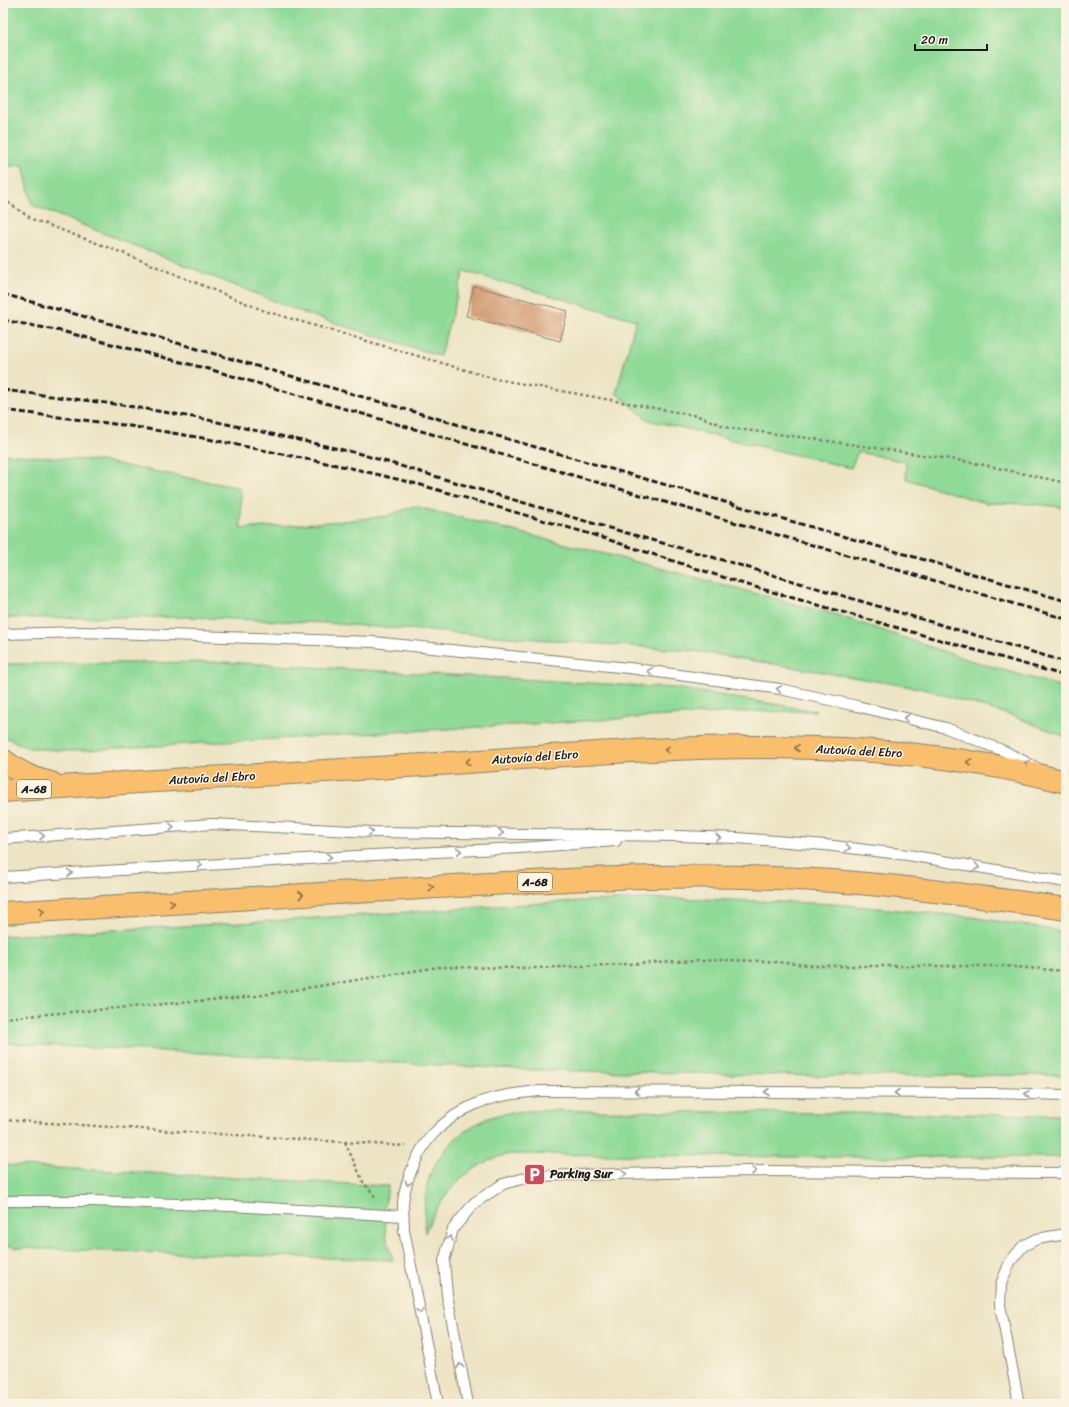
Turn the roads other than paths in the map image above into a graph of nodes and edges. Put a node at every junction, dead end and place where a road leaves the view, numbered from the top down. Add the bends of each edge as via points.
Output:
1 (3, 634) edge
2 (3, 760) edge
3 (1064, 781) edge
4 (64, 786) junction
5 (3, 791) edge
6 (679, 836) junction
7 (3, 839) edge
8 (3, 877) edge
9 (1066, 882) edge
10 (1066, 909) edge
11 (3, 913) edge
12 (1066, 1095) edge
13 (1066, 1173) edge
14 (3, 1201) edge
15 (403, 1216) junction
16 (1066, 1234) edge
17 (438, 1404) edge
18 (468, 1404) edge
19 (1019, 1404) edge

3 -> 1 lane via 1004,751 946,728 780,689 644,670 373,642 82,632
2 - 4 highway via 35,780
3 -> 4 highway, Autovía del Ebro / A-68 via 924,755 842,749 758,748 629,751
4 - 5 highway, Autovía del Ebro / A-68
7 -> 6 lane via 212,824 373,832
8 -> 6 lane via 519,848
6 -> 9 lane via 824,845 908,855
11 -> 10 highway, A-68 via 503,883 709,876 845,881
12 -> 15 lane via 541,1091 508,1094 460,1112 433,1134 423,1147 406,1187
18 -> 13 lane via 447,1295 444,1261 453,1229 474,1203 503,1184 533,1176 747,1171
14 - 15 lane via 232,1206
15 -> 17 lane
16 - 19 lane via 1037,1239 1023,1246 1010,1262 1001,1284 1000,1305

